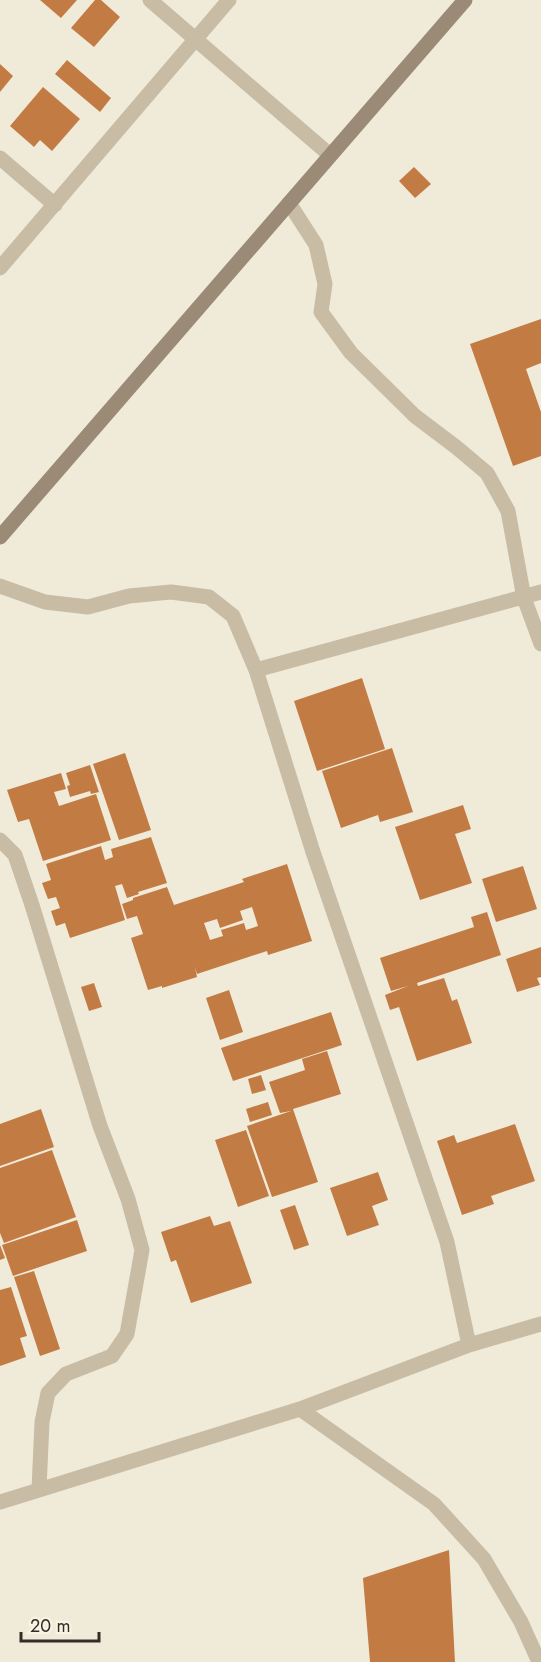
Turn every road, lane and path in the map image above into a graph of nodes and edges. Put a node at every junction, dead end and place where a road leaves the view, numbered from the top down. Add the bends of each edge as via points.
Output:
1 (150, 0) edge
2 (229, 0) edge
3 (465, 0) edge
4 (196, 40) junction
5 (330, 155) junction
6 (0, 158) edge
7 (289, 202) junction
8 (55, 205) junction
9 (0, 268) edge
10 (0, 537) edge
11 (0, 586) edge
12 (541, 592) edge
13 (524, 598) junction
14 (541, 644) edge
15 (256, 670) junction
16 (0, 840) edge
17 (541, 1324) edge
18 (469, 1345) junction
19 (300, 1409) junction
20 (39, 1489) junction
21 (0, 1502) edge
22 (539, 1662) edge

1 - 4 street
2 - 4 street
3 - 5 main road
4 - 5 street
4 - 8 street
5 - 7 main road
6 - 8 street
7 - 10 main road
7 - 13 street via 316,245 325,284 321,312 351,352 415,416 487,473 508,512
8 - 9 street
11 - 15 street via 45,602 88,607 129,596 171,592 208,597 233,616
12 - 13 street
13 - 14 street
13 - 15 street
15 - 18 street via 313,852 447,1242
16 - 20 street via 15,855 142,1250 127,1334 112,1356 66,1374 48,1393 42,1422
17 - 18 street
18 - 19 street
19 - 20 street
19 - 22 street via 434,1504 484,1559
20 - 21 street

